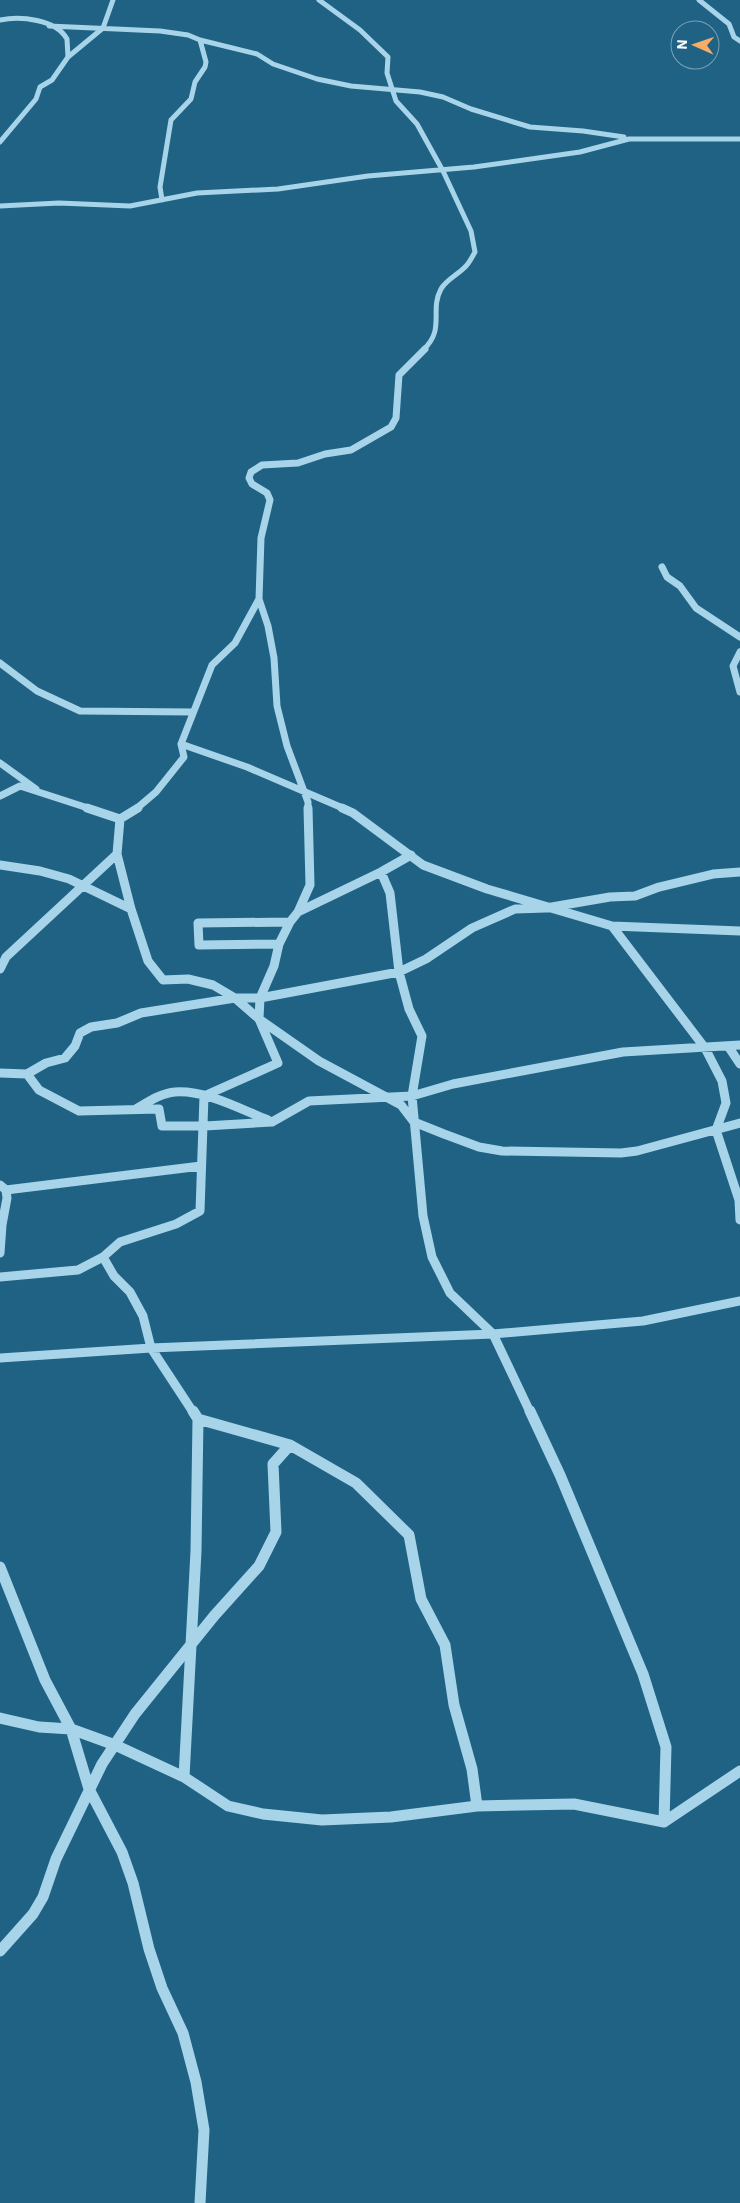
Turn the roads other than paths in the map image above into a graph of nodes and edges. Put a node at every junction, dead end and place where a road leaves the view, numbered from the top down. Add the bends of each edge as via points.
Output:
1 (113, 0) edge
2 (319, 0) edge
3 (699, 0) edge
4 (0, 20) edge
5 (48, 26) junction
6 (103, 28) junction
7 (200, 40) junction
8 (740, 40) edge
9 (68, 57) junction
10 (393, 89) junction
11 (642, 138) junction
12 (740, 139) edge
13 (0, 142) edge
14 (443, 171) junction
15 (162, 200) junction
16 (0, 206) edge
17 (662, 567) dead end
18 (259, 599) junction
19 (740, 637) edge
20 (740, 652) edge
21 (0, 663) edge
22 (740, 692) edge
23 (192, 712) junction
24 (181, 744) junction
25 (0, 763) edge
26 (304, 790) junction
27 (43, 794) junction
28 (0, 796) edge
29 (120, 819) junction
30 (117, 854) junction
31 (412, 855) junction
32 (0, 865) edge
33 (381, 872) junction
34 (740, 872) edge
35 (83, 884) junction
36 (546, 908) junction
37 (131, 909) junction
38 (298, 912) junction
39 (290, 922) junction
40 (612, 926) junction
41 (740, 931) edge
42 (279, 944) junction
43 (0, 969) edge
44 (399, 972) junction
45 (235, 998) junction
46 (260, 998) junction
47 (259, 1019) junction
48 (740, 1045) edge
49 (728, 1046) junction
50 (705, 1048) junction
51 (740, 1064) edge
52 (0, 1074) edge
53 (26, 1074) junction
54 (204, 1096) junction
55 (412, 1096) junction
56 (383, 1097) junction
57 (136, 1109) junction
58 (272, 1122) junction
59 (414, 1122) junction
60 (740, 1123) edge
61 (204, 1126) junction
62 (716, 1130) junction
63 (201, 1166) junction
64 (3, 1187) edge
65 (740, 1220) edge
66 (0, 1253) edge
67 (103, 1257) junction
68 (0, 1277) edge
69 (740, 1301) edge
70 (492, 1334) junction
71 (151, 1348) junction
72 (0, 1358) edge
73 (198, 1419) junction
74 (290, 1445) junction
75 (0, 1567) edge
76 (192, 1646) junction
77 (0, 1718) edge
78 (71, 1729) junction
79 (115, 1745) junction
80 (740, 1771) edge
81 (184, 1777) junction
82 (89, 1789) junction
83 (477, 1806) junction
84 (664, 1822) junction
85 (0, 1951) edge
86 (200, 2203) edge

1 - 6 street
2 - 10 street via 360,30 388,57 387,73
3 - 8 street via 729,24 734,37
4 - 5 street via 19,17
5 - 6 street
5 - 9 street via 65,34
6 - 7 street via 160,31
6 - 9 street
7 - 10 street via 257,54 273,64 317,79 351,86
7 - 15 street via 205,67 191,99 171,120 160,187
9 - 13 street via 52,80 40,87 36,99
10 - 11 street via 443,97 530,127
10 - 14 street via 396,101 417,124
11 - 12 street
11 - 14 street via 580,152
14 - 15 street via 368,176 278,189 197,193
14 - 18 street via 471,231 475,252 466,267 441,289 436,312 437,329 430,344 399,375 396,418 391,427 351,450 298,463 262,465 250,472 248,478 252,484 267,493 270,500 261,538
15 - 16 street via 130,206 59,203
17 - 19 street via 696,608
18 - 23 street via 234,643 212,665
18 - 26 street via 274,658 277,706 287,746
20 - 22 street via 733,666
21 - 23 street via 37,691 80,711
23 - 24 street
24 - 26 street
24 - 29 street via 184,757 164,783 138,811
25 - 27 street
26 - 31 street via 353,813
26 - 38 street via 308,802 310,885
27 - 28 street via 20,786
27 - 29 street
29 - 30 street
30 - 35 street
30 - 37 street
31 - 33 street
31 - 36 street via 423,865 449,876
32 - 35 street via 40,871
33 - 38 street
33 - 44 street via 390,893
34 - 36 street via 713,874 636,896
35 - 37 street
35 - 43 street via 6,957
36 - 40 street
36 - 44 street via 515,909 472,928 426,959
37 - 45 street via 148,961 163,980 188,979 213,985
38 - 39 street
39 - 42 street
39 - 42 street via 198,922 199,945
40 - 41 street
40 - 50 street
42 - 46 street via 274,966
44 - 46 street
44 - 55 street via 409,1009 422,1036
45 - 46 street
45 - 47 street
45 - 53 street via 141,1013 117,1023 91,1026 80,1033 65,1058 46,1063
46 - 47 street
47 - 54 street via 278,1063
47 - 56 street via 319,1061
48 - 49 street
49 - 50 street
49 - 51 street
50 - 55 street via 623,1052 454,1084
50 - 62 street via 718,1070 726,1102
52 - 53 street
53 - 57 street via 39,1090 79,1111
54 - 57 street via 176,1092 155,1098
54 - 58 street
54 - 61 street
55 - 56 street
55 - 59 street
56 - 58 street via 308,1101
56 - 59 street via 401,1105
57 - 61 street via 158,1109 162,1126
58 - 61 street
59 - 62 street via 479,1147 502,1151 621,1153
59 - 70 street via 423,1216 432,1257 450,1293
60 - 62 street
61 - 63 street
62 - 65 street via 739,1200
63 - 64 street via 64,1184
63 - 67 street via 200,1210 176,1224 120,1242
64 - 66 street via 8,1198
67 - 68 street via 78,1270
67 - 71 street via 114,1276 130,1292 143,1316
69 - 70 street via 643,1321
70 - 71 street
70 - 84 street via 560,1476 643,1674 666,1747
71 - 72 street
71 - 73 street
73 - 74 street
73 - 76 street
74 - 76 street via 272,1464 276,1532 259,1566
74 - 83 street via 356,1483 409,1535 421,1599 445,1644 454,1705 472,1769
75 - 78 street via 45,1680
76 - 79 street via 135,1714
76 - 81 street
77 - 78 street via 38,1727
78 - 79 street
78 - 82 street
79 - 81 street
79 - 82 street
80 - 84 street
81 - 83 street via 228,1806 263,1814 322,1820 391,1817
82 - 85 street via 56,1860 43,1897 33,1914
82 - 86 street via 122,1852 138,1899 149,1949 162,1988 183,2033 194,2074 204,2130
83 - 84 street via 574,1804

